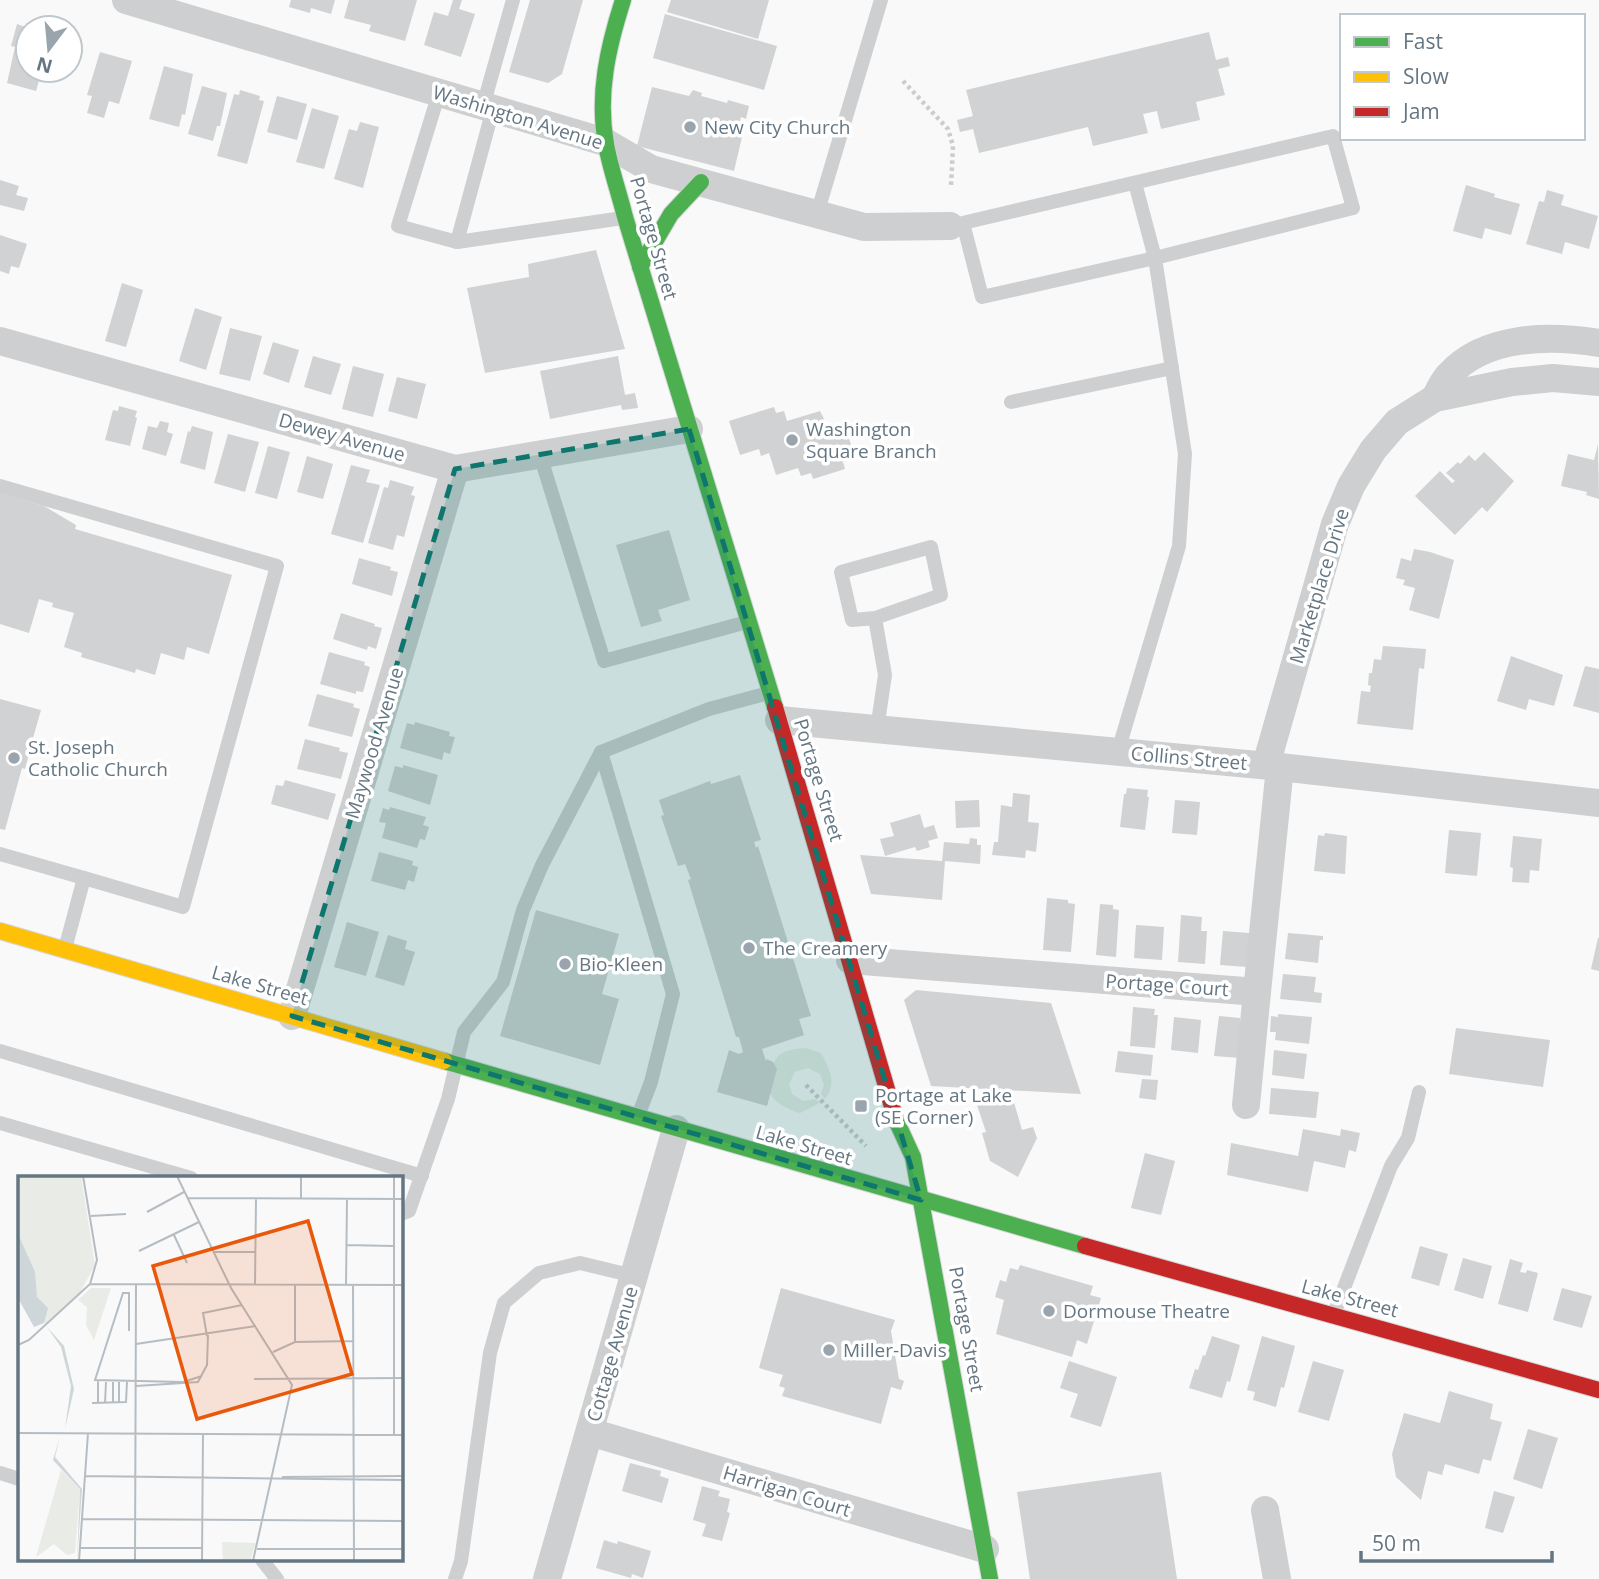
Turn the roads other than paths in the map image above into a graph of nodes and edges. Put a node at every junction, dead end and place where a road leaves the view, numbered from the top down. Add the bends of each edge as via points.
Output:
1 (126, 0) edge
2 (513, 0) edge
3 (623, 0) edge
4 (881, 0) edge
5 (439, 93) junction
6 (488, 107) junction
7 (605, 142) junction
8 (701, 182) junction
9 (1135, 183) junction
10 (817, 214) junction
11 (625, 218) junction
12 (957, 225) junction
13 (457, 242) junction
14 (1155, 258) junction
15 (640, 267) junction
16 (0, 341) edge
17 (1599, 343) edge
18 (1172, 368) junction
19 (1599, 382) edge
20 (1434, 398) junction
21 (1011, 402) dead end
22 (690, 429) junction
23 (540, 455) junction
24 (455, 469) junction
25 (0, 486) edge
26 (874, 618) junction
27 (749, 622) junction
28 (771, 692) junction
29 (779, 720) junction
30 (877, 729) junction
31 (1118, 751) junction
32 (601, 752) junction
33 (1273, 766) junction
34 (1599, 803) edge
35 (0, 854) edge
36 (84, 878) junction
37 (0, 931) edge
38 (65, 950) junction
39 (850, 960) junction
40 (1258, 992) junction
41 (292, 1016) junction
42 (0, 1052) edge
43 (457, 1066) junction
44 (1419, 1092) dead end
45 (1246, 1105) dead end
46 (638, 1118) junction
47 (0, 1123) edge
48 (676, 1129) junction
49 (184, 1176) edge
50 (422, 1176) junction
51 (921, 1200) junction
52 (402, 1214) edge
53 (634, 1276) junction
54 (1333, 1315) junction
55 (1599, 1390) edge
56 (590, 1432) junction
57 (0, 1473) edge
58 (18, 1479) edge
59 (1265, 1510) dead end
60 (985, 1549) junction
61 (263, 1562) edge
62 (277, 1579) edge
63 (456, 1579) edge
64 (547, 1579) edge
65 (990, 1579) edge
66 (1277, 1579) edge

1 - 5 street, Washington Avenue
2 - 6 lane
3 - 7 main road, Portage Street via 604,68
4 - 10 lane
5 - 6 street, Washington Avenue
5 - 13 lane via 398,226
6 - 7 street, Washington Avenue
6 - 13 lane
7 - 8 street, Washington Avenue via 651,169
7 - 11 main road, Portage Street
8 - 10 street, Washington Avenue
8 - 15 main road via 671,214
9 - 12 lane
9 - 14 lane
9 - 14 lane via 1334,136 1353,208
10 - 12 street, Washington Avenue via 864,227
11 - 13 lane
11 - 15 main road, Portage Street
12 - 14 lane via 982,297
14 - 18 lane
15 - 22 main road, Portage Street
16 - 24 street, Dewey Avenue
17 - 20 street, Marketplace Drive via 1536,339 1491,349 1448,375
18 - 21 lane
18 - 31 lane via 1185,454 1179,546
19 - 20 street, Marketplace Drive via 1512,382
20 - 33 street, Marketplace Drive via 1397,422 1373,450 1335,524
22 - 23 street, Dewey Avenue
22 - 27 main road, Portage Street
23 - 24 street, Dewey Avenue
23 - 27 lane via 604,661
24 - 41 street, Maywood Avenue
25 - 36 lane via 277,566 183,907
26 - 26 lane via 941,595 931,547 841,572 852,620
26 - 30 lane via 885,675
27 - 28 main road, Portage Street
28 - 29 main road, Portage Street
28 - 32 lane via 709,709
29 - 30 street, Collins Street
29 - 39 main road, Portage Street
30 - 31 street, Collins Street
31 - 33 street, Collins Street
32 - 43 lane via 542,865 503,982 464,1032
32 - 46 lane via 673,994
33 - 34 street, Collins Street
33 - 40 street
35 - 36 lane
36 - 38 lane
37 - 38 main road, Lake Street
38 - 41 main road, Lake Street
39 - 40 street, Portage Court
39 - 51 main road, Portage Street via 899,1129 912,1157
40 - 45 street
41 - 43 main road, Lake Street
42 - 50 lane
43 - 46 main road, Lake Street
43 - 50 lane
44 - 54 lane via 1408,1138 1391,1166
46 - 48 main road, Lake Street
47 - 49 lane
48 - 51 main road, Lake Street
48 - 53 street, Cottage Avenue
50 - 52 lane via 409,1212
51 - 54 main road, Lake Street
51 - 60 main road, Portage Street
53 - 56 street, Cottage Avenue
53 - 63 lane via 580,1263 538,1273 504,1303 490,1353
54 - 55 main road, Lake Street
56 - 60 street, Harrigan Court
56 - 64 street, Cottage Avenue
57 - 58 lane
59 - 66 street
60 - 65 main road, Portage Street
61 - 62 lane

